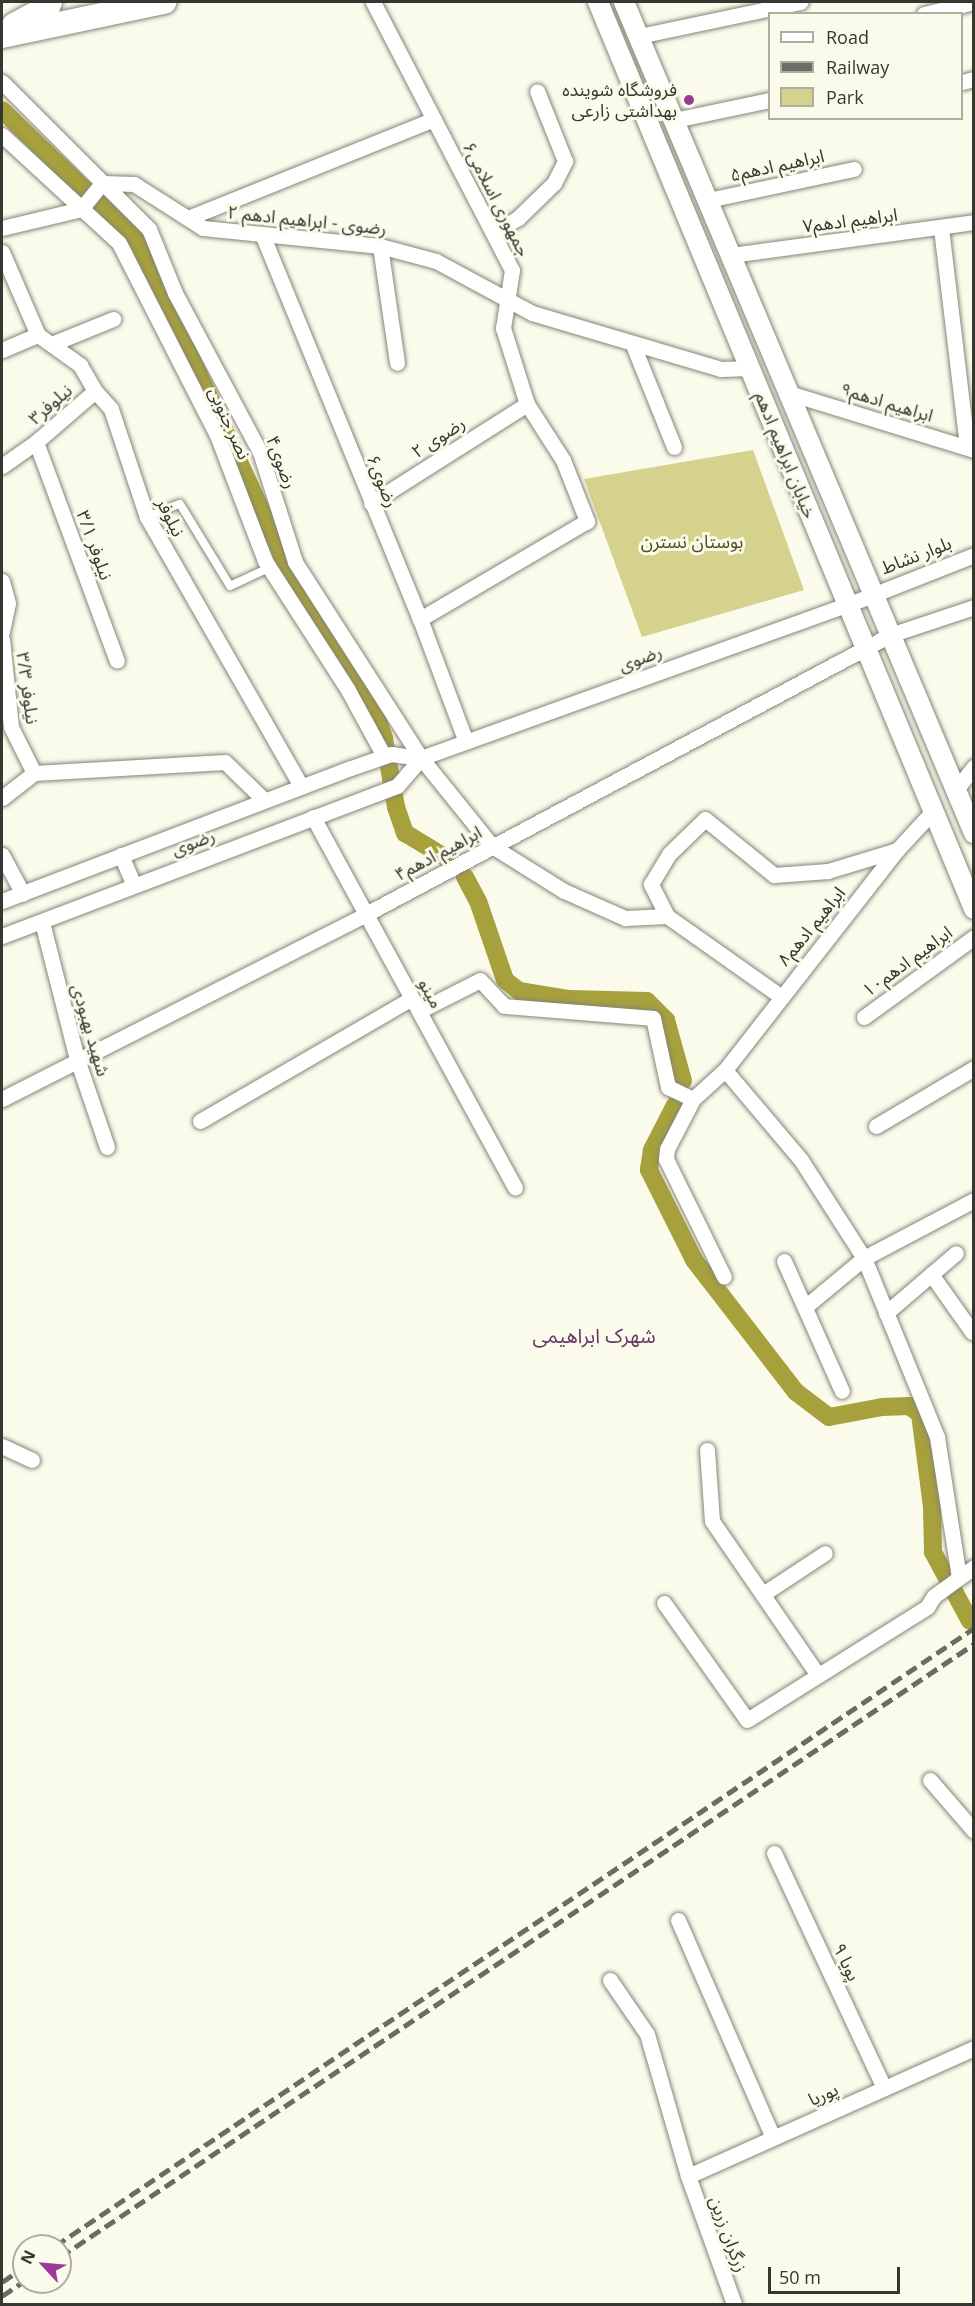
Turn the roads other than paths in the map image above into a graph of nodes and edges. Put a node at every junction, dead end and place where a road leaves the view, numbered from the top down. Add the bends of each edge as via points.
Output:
1 (50, 2) edge
2 (164, 2) edge
3 (373, 2) edge
4 (598, 2) edge
5 (624, 2) edge
6 (800, 2) edge
7 (974, 2) edge
8 (110, 7) edge
9 (932, 12) edge
10 (2, 34) edge
11 (639, 36) junction
12 (2, 82) edge
13 (537, 91) dead end
14 (768, 100) edge
15 (434, 119) junction
16 (674, 120) junction
17 (2, 135) edge
18 (854, 169) dead end
19 (99, 186) junction
20 (708, 200) junction
21 (81, 209) junction
22 (188, 218) junction
23 (974, 222) edge
24 (2, 228) edge
25 (941, 228) junction
26 (493, 232) junction
27 (262, 234) junction
28 (380, 246) junction
29 (2, 252) edge
30 (731, 255) junction
31 (506, 299) junction
32 (113, 319) dead end
33 (38, 335) junction
34 (54, 343) junction
35 (633, 345) junction
36 (2, 350) edge
37 (397, 363) dead end
38 (750, 368) junction
39 (95, 391) junction
40 (789, 393) junction
41 (526, 404) junction
42 (36, 442) junction
43 (674, 447) dead end
44 (970, 449) edge
45 (2, 466) edge
46 (371, 503) junction
47 (147, 517) junction
48 (974, 555) edge
49 (269, 568) junction
50 (2, 581) edge
51 (873, 593) junction
52 (847, 604) junction
53 (974, 607) edge
54 (420, 619) junction
55 (2, 632) edge
56 (890, 635) junction
57 (2, 639) edge
58 (865, 648) junction
59 (117, 661) dead end
60 (465, 742) junction
61 (384, 756) junction
62 (421, 759) junction
63 (974, 767) edge
64 (34, 773) junction
65 (301, 786) junction
66 (2, 798) edge
67 (264, 800) junction
68 (964, 801) edge
69 (934, 810) junction
70 (313, 817) junction
71 (974, 833) edge
72 (492, 846) junction
73 (897, 850) junction
74 (2, 855) edge
75 (121, 855) junction
76 (133, 883) junction
77 (23, 894) junction
78 (2, 902) edge
79 (974, 909) edge
80 (366, 914) junction
81 (667, 916) junction
82 (42, 922) junction
83 (2, 936) edge
84 (974, 938) edge
85 (780, 996) junction
86 (415, 1005) junction
87 (864, 1017) dead end
88 (77, 1059) junction
89 (974, 1068) edge
90 (725, 1070) junction
91 (2, 1099) edge
92 (693, 1099) junction
93 (200, 1121) dead end
94 (876, 1126) dead end
95 (107, 1147) dead end
96 (515, 1187) dead end
97 (974, 1200) edge
98 (956, 1253) dead end
99 (864, 1258) junction
100 (784, 1261) dead end
101 (932, 1274) junction
102 (724, 1277) dead end
103 (805, 1306) junction
104 (886, 1313) junction
105 (972, 1332) dead end
106 (842, 1391) dead end
107 (2, 1446) edge
108 (707, 1450) dead end
109 (32, 1460) dead end
110 (825, 1553) dead end
111 (974, 1567) edge
112 (959, 1576) junction
113 (763, 1594) junction
114 (664, 1603) dead end
115 (818, 1675) junction
116 (930, 1780) dead end
117 (974, 1832) edge
118 (774, 1853) dead end
119 (678, 1920) dead end
120 (610, 1980) dead end
121 (974, 2048) edge
122 (884, 2088) junction
123 (773, 2138) junction
124 (687, 2176) junction
125 (734, 2304) edge

1 - 10 main road via 48,7
2 - 8 main road
3 - 15 street, جمهوری اسلامی۶
4 - 38 street, خیابان ابراهیم ادهم
5 - 11 street, خیابان ابراهیم ادهم
6 - 11 street
7 - 9 street
8 - 10 main road
11 - 16 street, خیابان ابراهیم ادهم
12 - 19 street, رضوی۴
13 - 26 street via 565,161 554,183 518,218
14 - 16 street
15 - 22 street
15 - 26 street, جمهوری اسلامی۶
16 - 20 street, خیابان ابراهیم ادهم
17 - 21 street, نصر جنوبی
18 - 20 street, ابراهیم ادهم۵
19 - 21 street
19 - 22 street, رضوی - ابراهیم ادهم ۲ via 134,184
19 - 62 street, رضوی۴ via 149,229 176,293 260,452 296,561
20 - 30 street, خیابان ابراهیم ادهم
21 - 24 street
21 - 49 street, نصر جنوبی via 119,243 217,435
22 - 27 street, رضوی - ابراهیم ادهم ۲ via 203,228
23 - 25 street, ابراهیم ادهم۷
25 - 30 street, ابراهیم ادهم۷
25 - 44 street
26 - 31 street, جمهوری اسلامی۶ via 512,270
27 - 28 street, رضوی - ابراهیم ادهم ۲
27 - 46 street, رضوی۶
28 - 31 street, رضوی - ابراهیم ادهم ۲ via 436,261
28 - 37 street
29 - 33 street
30 - 40 street, خیابان ابراهیم ادهم
31 - 35 street, رضوی - ابراهیم ادهم ۲ via 532,313
31 - 41 street, جمهوری اسلامی۶ via 503,328
32 - 34 street
33 - 34 street, نیلوفر
33 - 36 street
34 - 39 street, نیلوفر via 80,365
35 - 38 street, رضوی - ابراهیم ادهم ۲ via 721,369
35 - 43 street
38 - 52 street, خیابان ابراهیم ادهم
39 - 42 street, نیلوفر۳
39 - 47 street, نیلوفر via 111,409
40 - 44 street, ابراهیم ادهم۹
40 - 51 street, خیابان ابراهیم ادهم
41 - 46 street, رضوی ۲
41 - 54 street, جمهوری اسلامی۶ via 563,460 587,520
42 - 45 street, نیلوفر۳
42 - 59 street, نیلوفر ۳/۱
46 - 54 street, رضوی۶
47 - 49 lane via 180,504 230,586
47 - 65 street, نیلوفر
48 - 51 street, بلوار نشاط
49 - 61 street, نصر جنوبی via 348,690
50 - 55 street, نیلوفر ۳/۳ via 8,603
51 - 52 street, رضوی
51 - 56 street, خیابان ابراهیم ادهم
52 - 58 street, خیابان ابراهیم ادهم
52 - 60 street, رضوی
53 - 56 street
54 - 60 street, رضوی۶
56 - 58 street, ابراهیم ادهم۴
56 - 68 street, خیابان ابراهیم ادهم
57 - 64 street, نیلوفر ۳/۳ via 11,727
58 - 69 street, خیابان ابراهیم ادهم
58 - 72 street, ابراهیم ادهم۴
60 - 62 street, رضوی
61 - 62 street, رضوی
61 - 65 street, رضوی
62 - 70 street, رضوی via 397,786
62 - 72 street, رضوی۴
63 - 68 street
64 - 66 street
64 - 67 street via 225,762
65 - 67 street, رضوی
67 - 75 street, رضوی
68 - 71 street, خیابان ابراهیم ادهم
69 - 73 street, ابراهیم ادهم۸
69 - 79 street, خیابان ابراهیم ادهم
70 - 76 street, رضوی
70 - 80 street, مینو
72 - 80 street, ابراهیم ادهم۴
72 - 81 street, رضوی۴ via 564,891 625,918
73 - 81 street via 828,871 774,875 705,819 669,854 651,884
73 - 85 street, ابراهیم ادهم۸
74 - 77 street
75 - 76 street
75 - 77 street, رضوی
76 - 82 street, رضوی
77 - 78 street, رضوی
80 - 86 street, مینو
80 - 88 street, ابراهیم ادهم۴
81 - 85 street
82 - 83 street, رضوی
82 - 88 street, شهید بهبودی
84 - 87 street, ابراهیم ادهم۱۰
85 - 90 street, ابراهیم ادهم۸
86 - 92 street via 480,980 504,1006 653,1018 668,1087
86 - 93 street
86 - 96 street, مینو
88 - 91 street, ابراهیم ادهم۴
88 - 95 street, شهید بهبودی
89 - 94 street
90 - 92 street, ابراهیم ادهم۸
90 - 99 street via 801,1160
92 - 102 street via 667,1149 666,1159
97 - 99 street
98 - 101 street
99 - 103 street
99 - 104 street
100 - 103 street
101 - 104 street
101 - 105 street
103 - 106 street
104 - 112 street via 937,1437
107 - 109 street
108 - 113 street via 712,1521
110 - 113 street
111 - 112 street
112 - 115 street via 934,1596 927,1607
113 - 115 street
114 - 115 street via 747,1720
116 - 117 street
118 - 122 street, پویا ۹
119 - 123 street
120 - 124 street, زرگران زرین via 647,2034
121 - 122 street, پوریا
122 - 123 street, پوریا
123 - 124 street, پوریا
124 - 125 street, زرگران زرین

